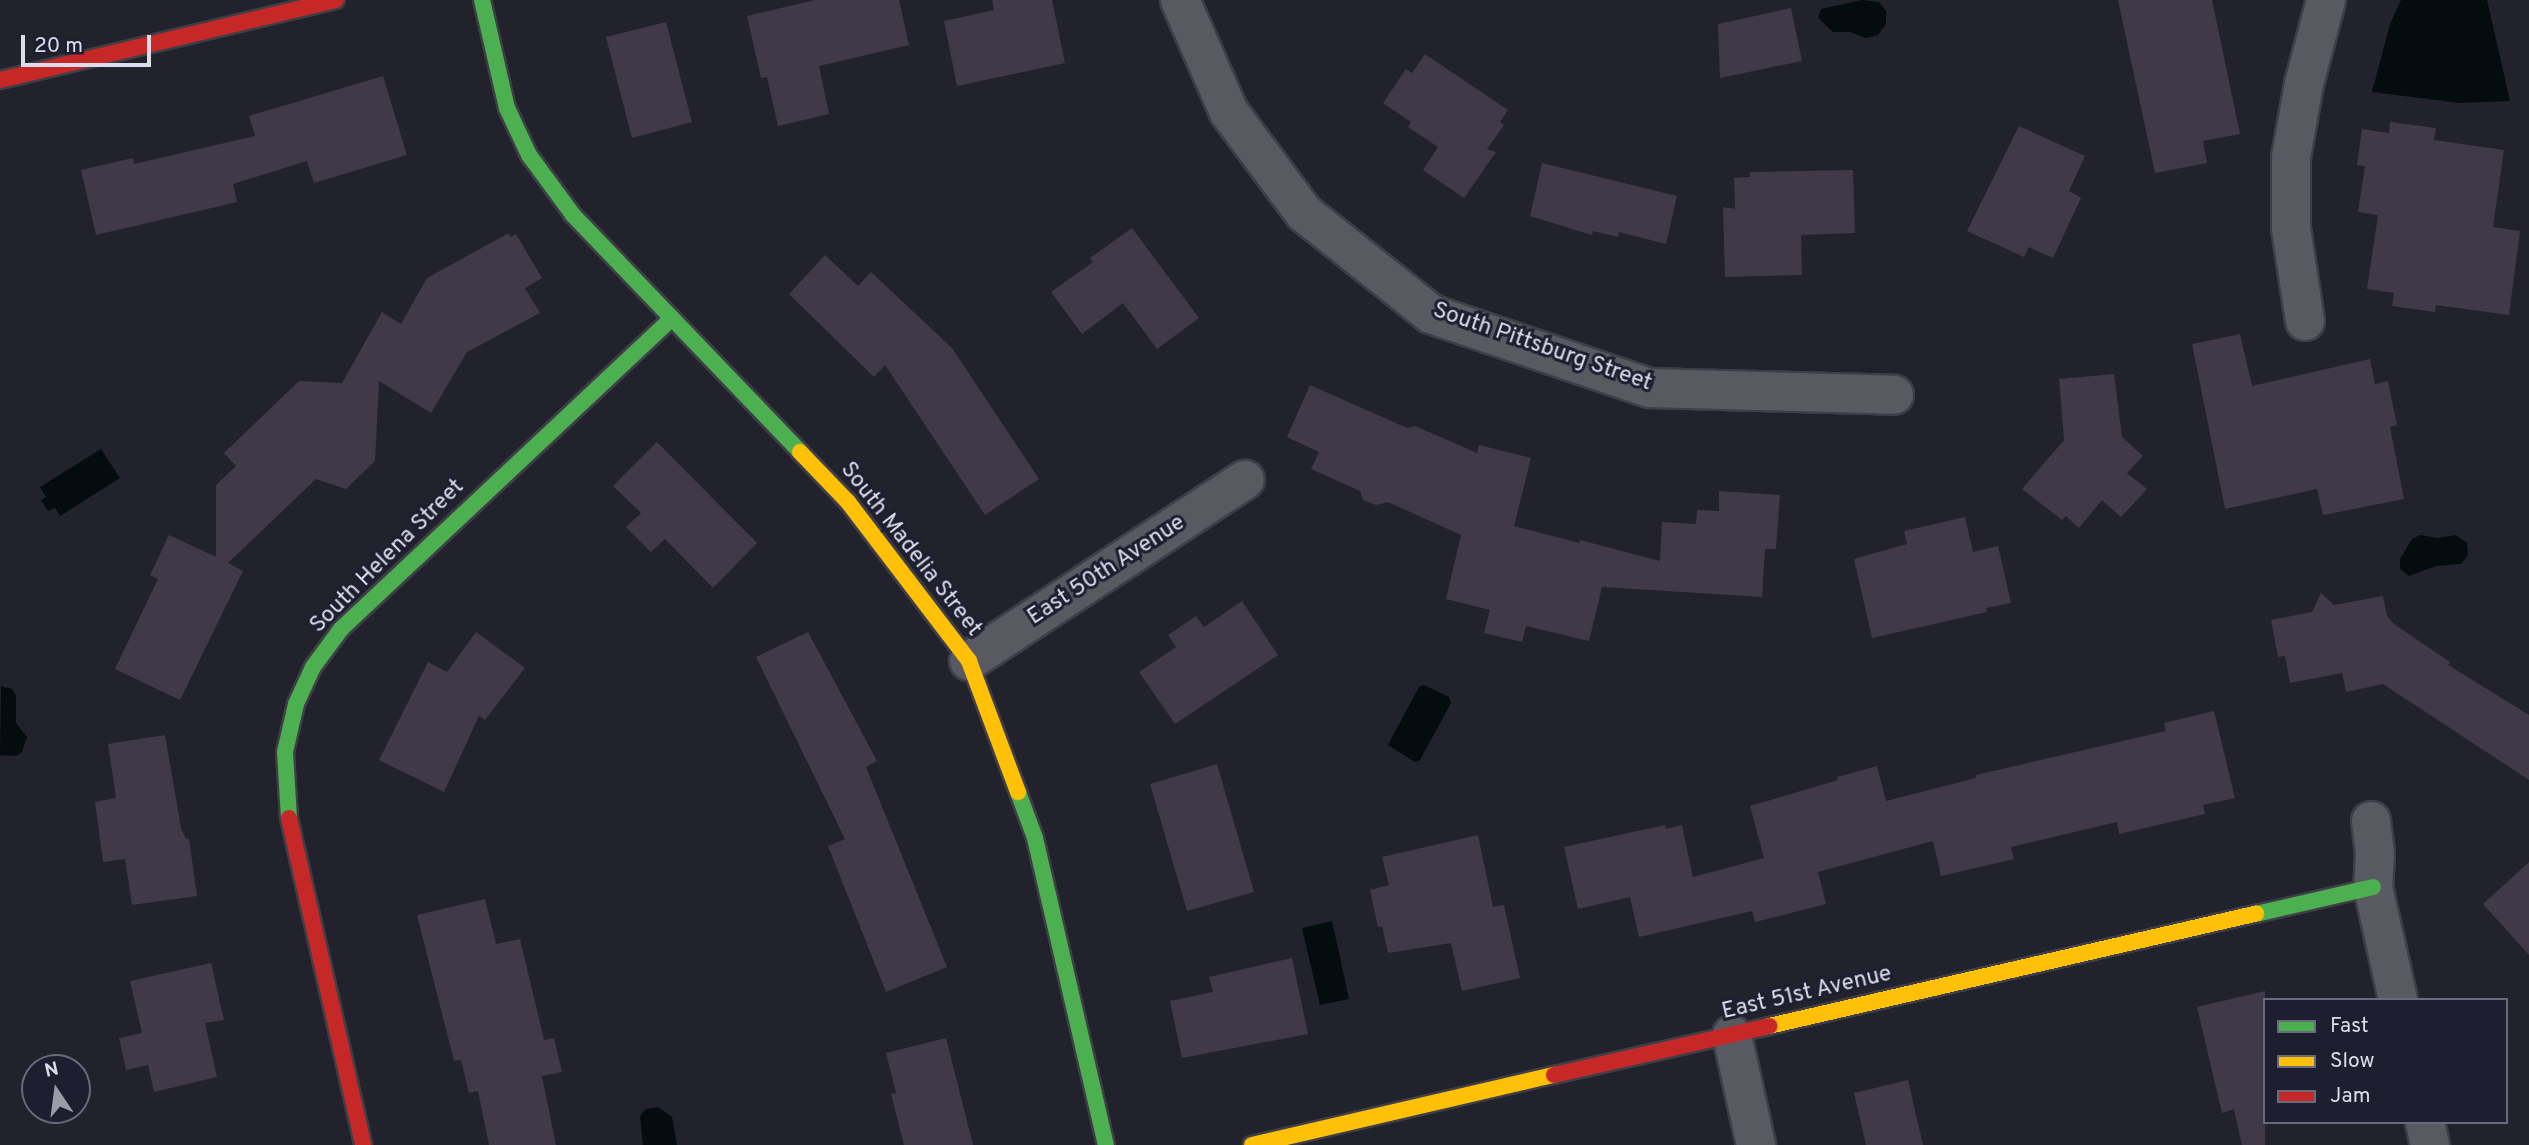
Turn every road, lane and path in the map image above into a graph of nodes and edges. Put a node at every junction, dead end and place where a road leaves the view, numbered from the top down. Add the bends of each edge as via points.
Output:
1 (336, 0) edge
2 (482, 0) edge
3 (1180, 0) edge
4 (2326, 0) edge
5 (0, 80) edge
6 (671, 318) junction
7 (2305, 321) dead end
8 (1894, 395) dead end
9 (1245, 480) dead end
10 (969, 661) junction
11 (2371, 821) dead end
12 (2373, 887) junction
13 (2398, 998) edge
14 (1732, 1035) junction
15 (2425, 1124) edge
16 (363, 1145) edge
17 (1106, 1145) edge
18 (1252, 1145) edge
19 (1756, 1145) edge
20 (2430, 1145) edge

1 - 5 street
2 - 6 street, South Madelia Street via 507,108 529,155 573,215
3 - 8 street, South Pittsburg Street via 1228,112 1304,213 1431,314 1650,388
4 - 7 street via 2291,157 2291,228
6 - 10 street, South Madelia Street via 848,502
6 - 16 street, South Helena Street via 341,629 313,667 296,704 285,752 287,807
9 - 10 street, East 50th Avenue
10 - 17 street, South Madelia Street via 1035,838
11 - 12 street
12 - 13 street
12 - 14 street, East 51st Avenue
14 - 18 street, East 51st Avenue
14 - 19 street
15 - 20 street

